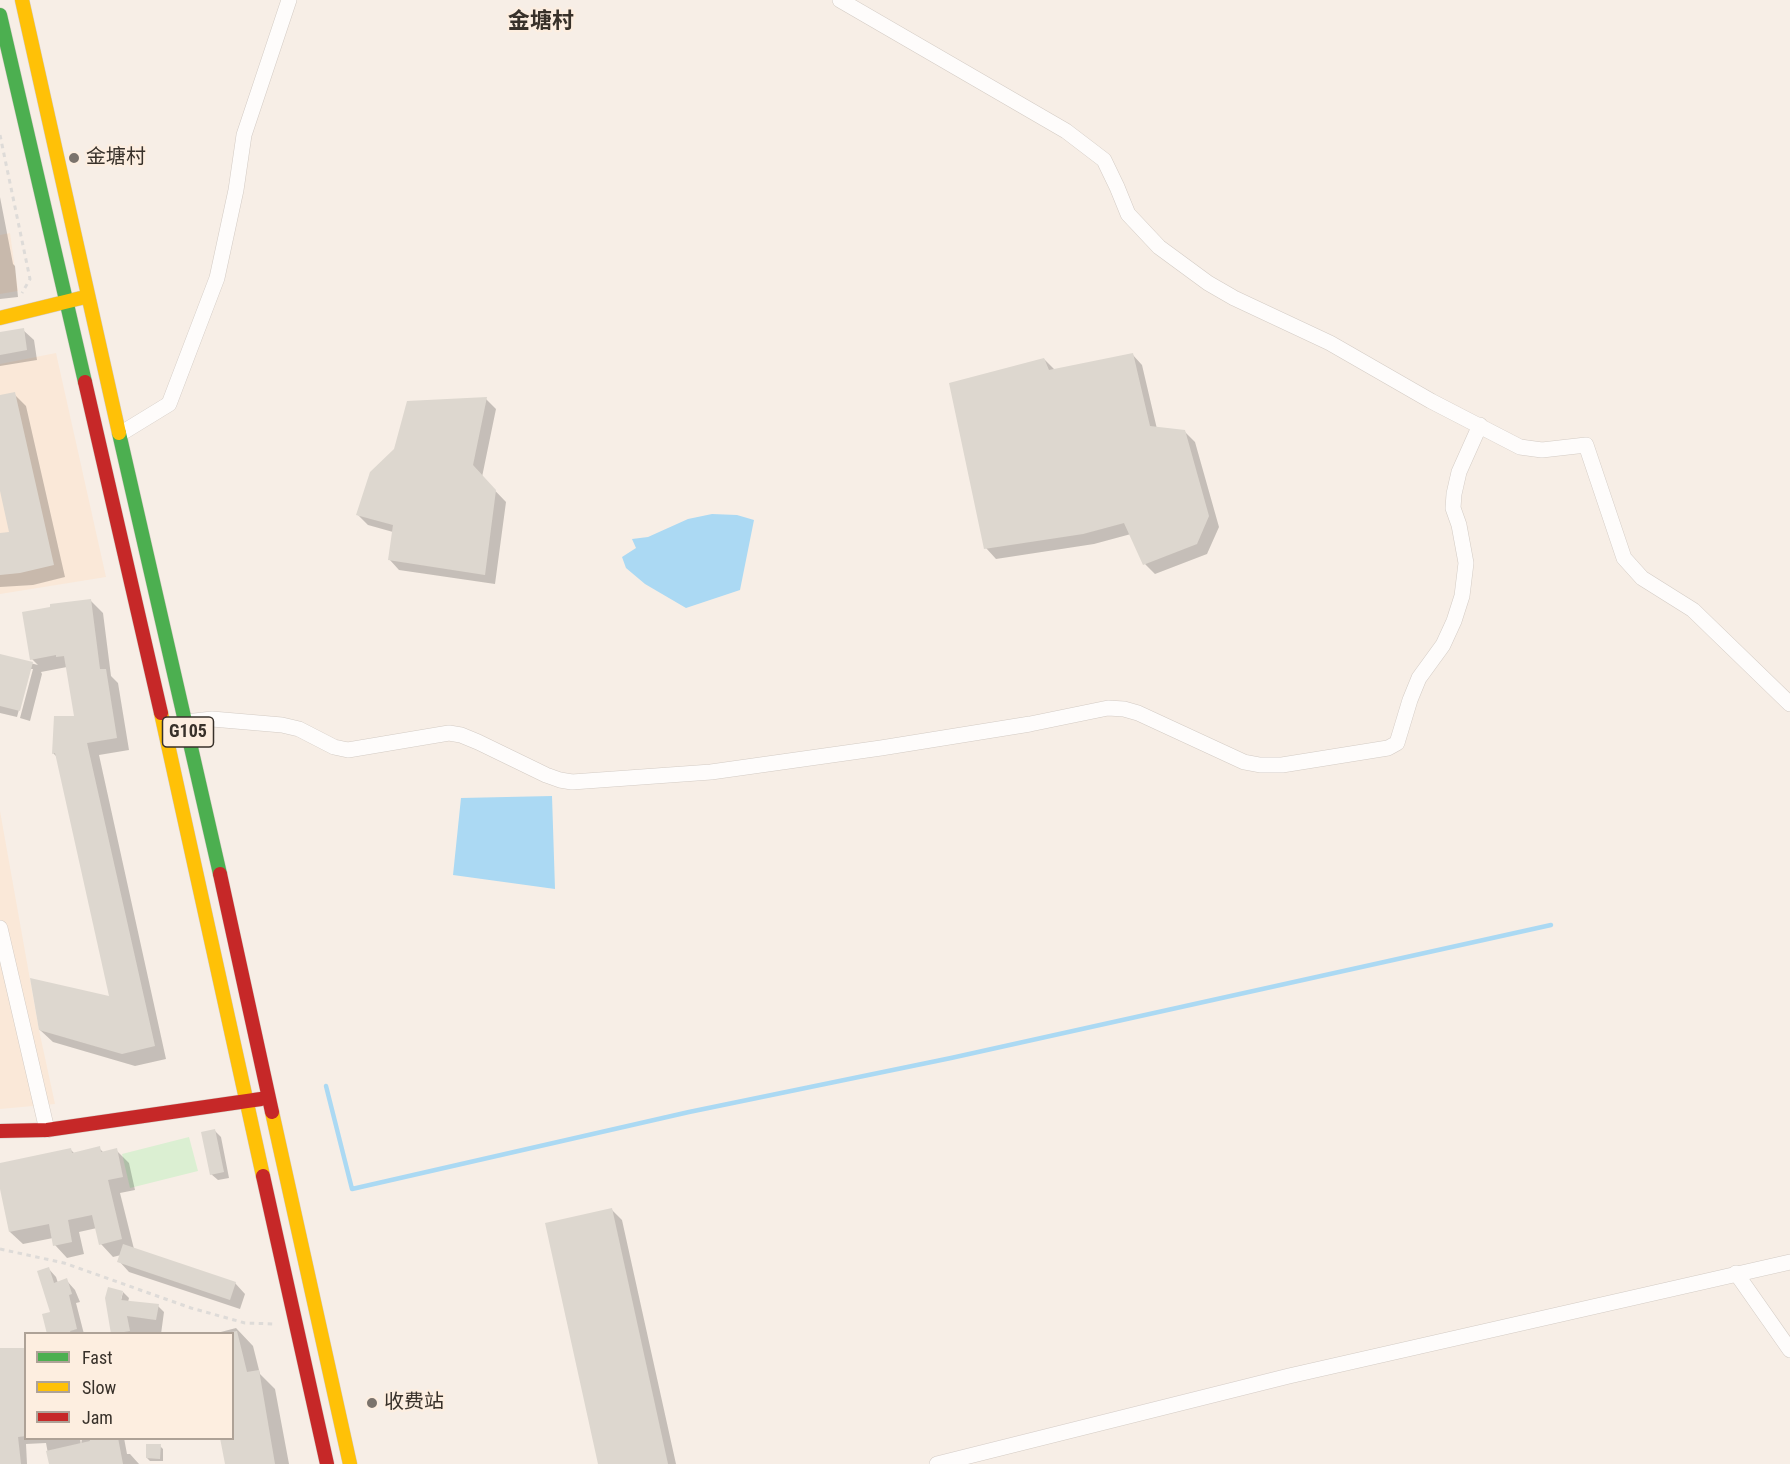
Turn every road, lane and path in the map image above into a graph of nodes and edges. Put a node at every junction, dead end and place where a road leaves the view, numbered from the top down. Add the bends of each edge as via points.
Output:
1 (22, 0) edge
2 (289, 0) edge
3 (840, 0) edge
4 (0, 15) edge
5 (0, 135) edge
6 (87, 293) junction
7 (17, 296) dead end
8 (64, 297) junction
9 (0, 307) edge
10 (0, 318) edge
11 (1480, 426) junction
12 (120, 434) junction
13 (1790, 704) edge
14 (186, 722) junction
15 (0, 928) edge
16 (269, 1098) junction
17 (247, 1102) junction
18 (47, 1130) junction
19 (0, 1131) edge
20 (0, 1249) edge
21 (1790, 1262) edge
22 (1736, 1273) junction
23 (295, 1325) junction
24 (1790, 1350) edge
25 (327, 1464) edge
26 (350, 1464) edge
27 (938, 1464) edge

1 - 6 main road, G105
2 - 12 street via 244,135 217,278 169,404
3 - 11 street via 1066,131 1104,160 1128,214 1159,247 1208,283 1330,343
4 - 8 main road, G105
5 - 7 path via 30,279
6 - 8 main road
6 - 12 main road, G105
8 - 9 main road
8 - 10 main road
8 - 17 main road, G105
11 - 13 street via 1531,450 1586,445 1624,558 1642,578 1693,610
11 - 14 street via 1459,472 1454,494 1453,508 1466,563 1459,604 1443,645 1419,678 1397,743 1388,748 1260,765 1244,762 1138,714 1108,708 1030,724 711,772 572,782 546,775 478,742 449,733 348,750 282,725
12 - 14 main road, G105
14 - 16 main road, G105
15 - 18 street
16 - 17 main road
16 - 26 main road, G105
17 - 18 main road
17 - 23 main road, G105
18 - 19 main road
20 - 23 path via 64,1263 244,1323
21 - 22 street
22 - 24 street
22 - 27 street via 1289,1376
23 - 25 main road, G105

